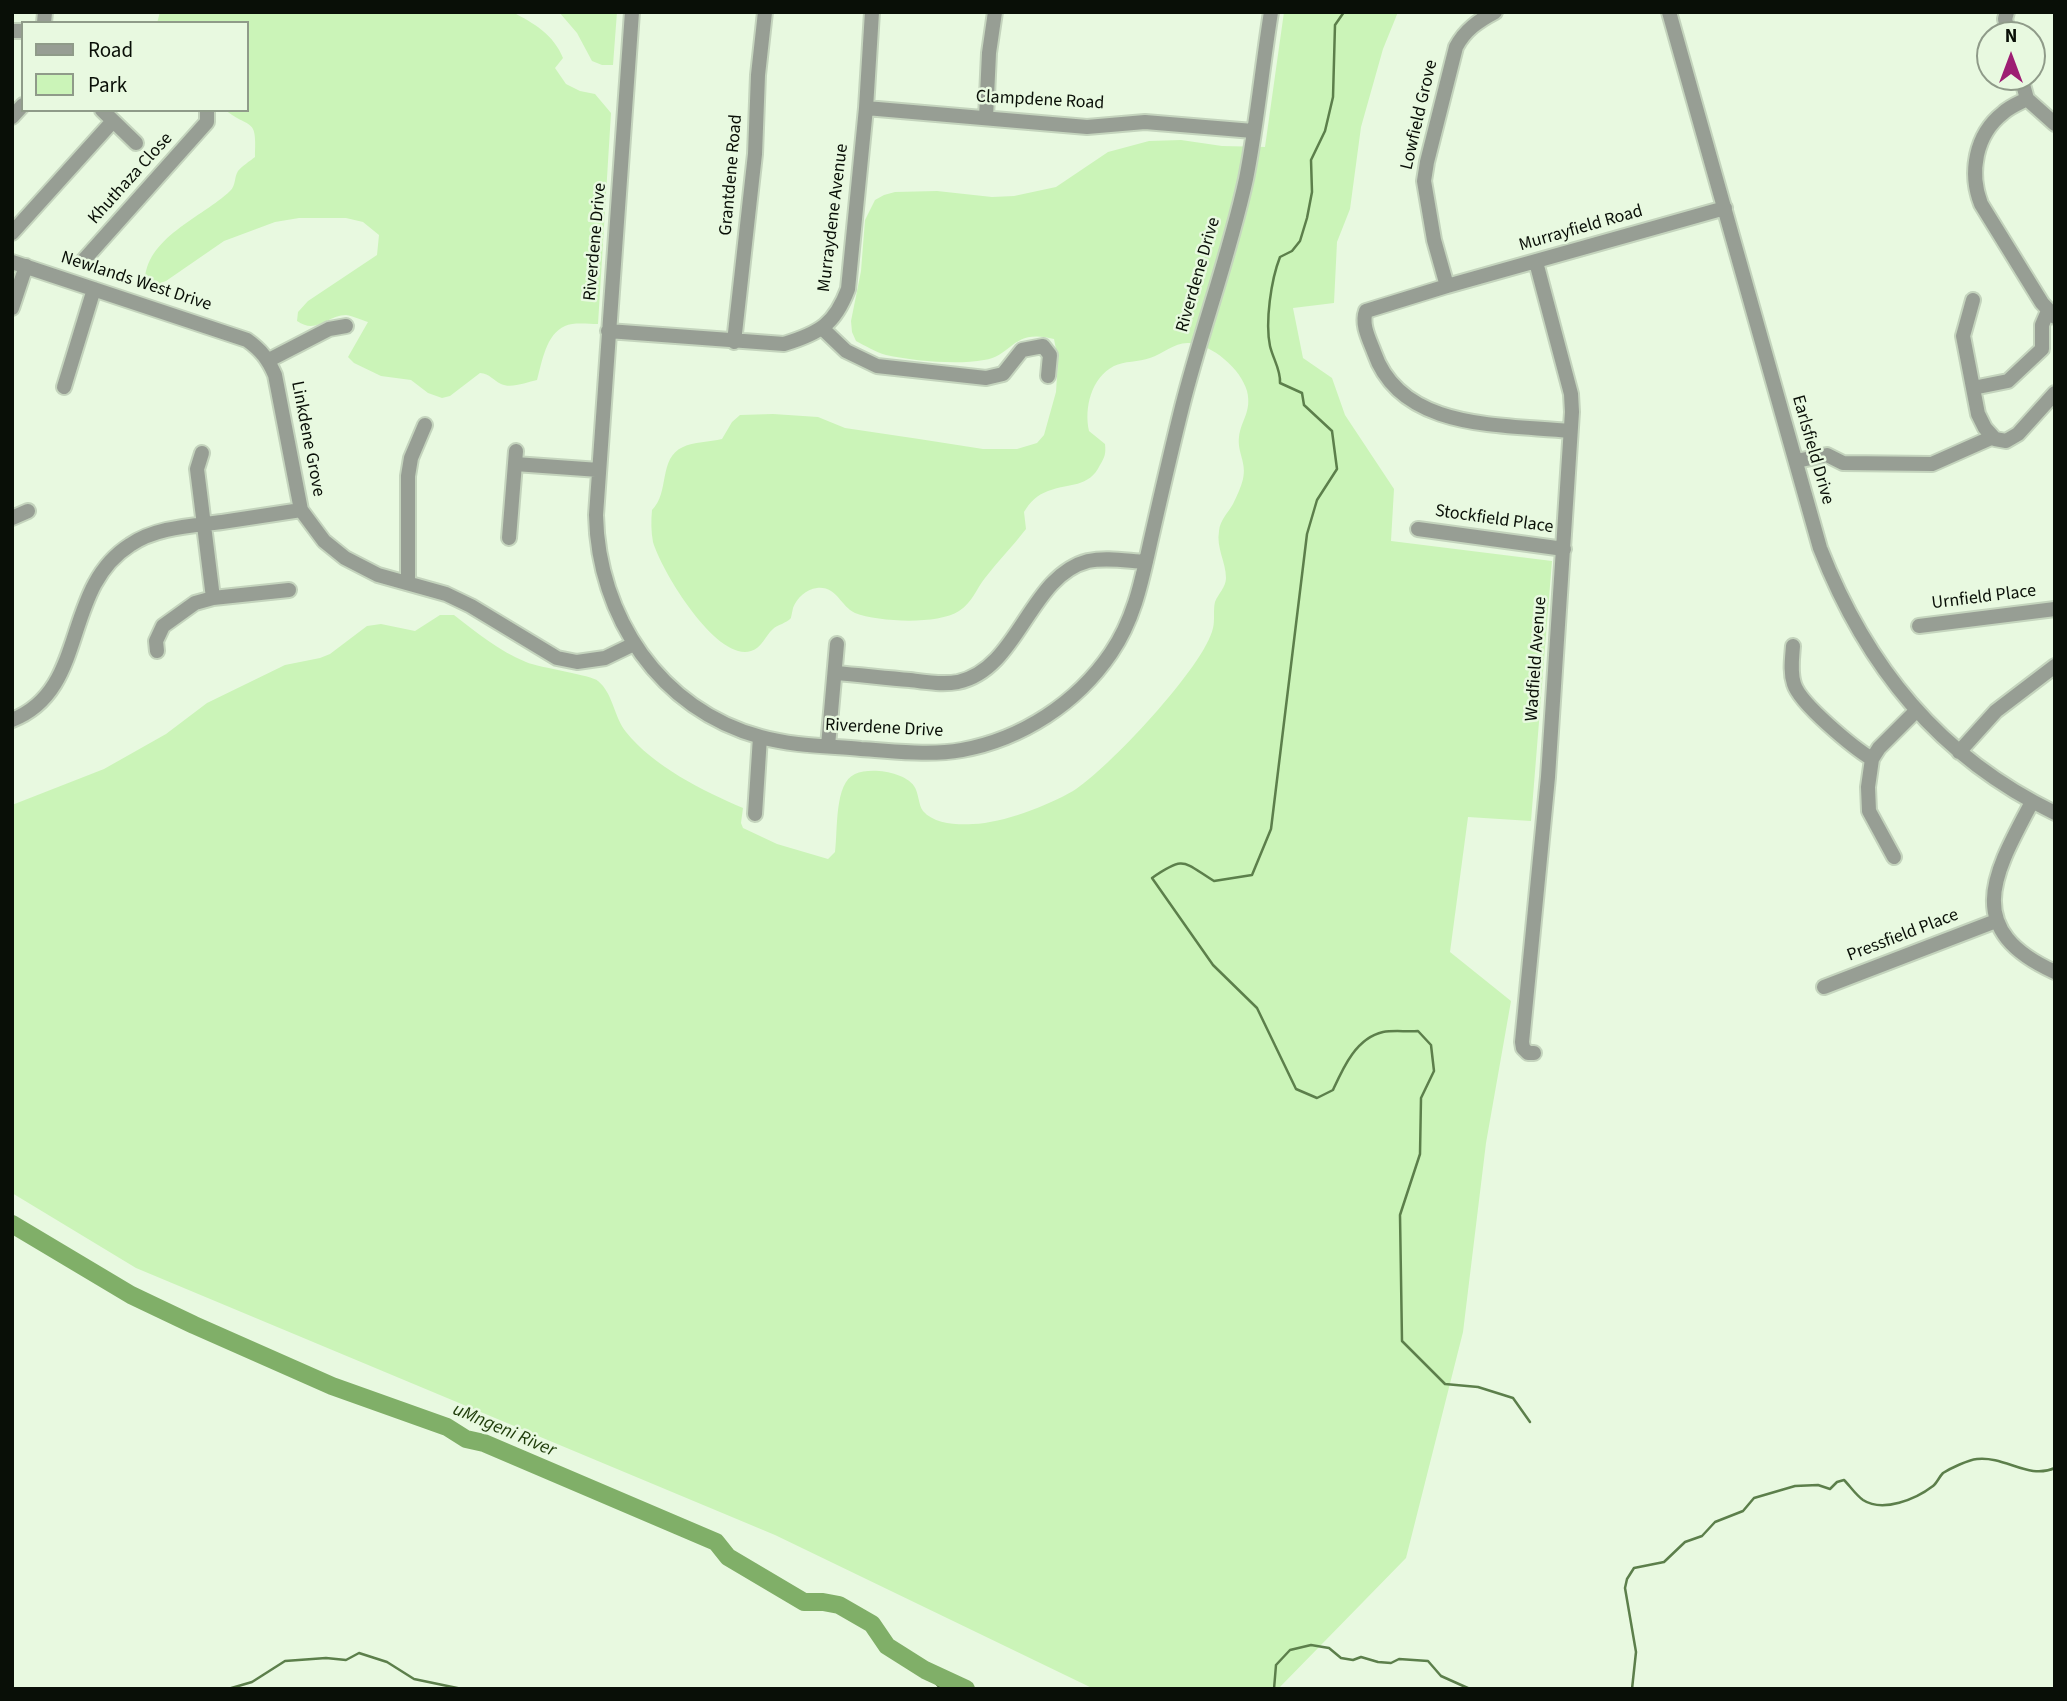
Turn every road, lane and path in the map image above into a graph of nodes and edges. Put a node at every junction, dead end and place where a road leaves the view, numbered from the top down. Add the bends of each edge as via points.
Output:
1 (632, 12) edge
2 (765, 12) edge
3 (872, 12) edge
4 (995, 12) edge
5 (1255, 12) edge
6 (1495, 12) edge
7 (1271, 13) edge
8 (1670, 13) edge
9 (2025, 91) edge
10 (2027, 99) junction
11 (866, 108) junction
12 (104, 112) edge
13 (207, 116) edge
14 (986, 118) junction
15 (113, 121) junction
16 (2055, 124) edge
17 (1253, 131) junction
18 (136, 143) dead end
19 (1724, 208) junction
20 (12, 233) edge
21 (83, 261) dead end
22 (1535, 262) junction
23 (19, 264) edge
24 (1447, 286) junction
25 (94, 289) junction
26 (1973, 300) dead end
27 (12, 308) edge
28 (2051, 314) edge
29 (346, 326) dead end
30 (823, 329) junction
31 (608, 331) junction
32 (247, 340) joint
33 (734, 342) junction
34 (269, 360) junction
35 (1048, 376) dead end
36 (64, 387) dead end
37 (1973, 388) junction
38 (2055, 393) edge
39 (425, 425) dead end
40 (1570, 431) junction
41 (1993, 437) junction
42 (202, 453) dead end
43 (1796, 461) junction
44 (599, 470) junction
45 (301, 510) junction
46 (28, 511) dead end
47 (12, 518) edge
48 (205, 524) junction
49 (1418, 530) dead end
50 (509, 538) dead end
51 (1564, 549) junction
52 (1146, 562) junction
53 (408, 583) junction
54 (289, 590) dead end
55 (213, 598) junction
56 (2055, 609) edge
57 (1919, 626) dead end
58 (634, 644) junction
59 (837, 644) dead end
60 (1793, 646) dead end
61 (157, 651) dead end
62 (2055, 666) edge
63 (835, 673) junction
64 (1916, 711) junction
65 (12, 720) edge
66 (760, 737) junction
67 (828, 746) junction
68 (1959, 752) junction
69 (1872, 759) junction
70 (2032, 802) junction
71 (2055, 813) edge
72 (755, 814) dead end
73 (1894, 857) dead end
74 (1996, 921) junction
75 (2055, 972) edge
76 (1824, 986) dead end
77 (1534, 1053) dead end

1 - 31 street, Riverdene Drive
2 - 33 street, Grantdene Road
3 - 11 street, Murraydene Avenue
4 - 14 street
5 - 7 street
6 - 24 street, Lowfield Grove via 1476,22 1456,47 1427,162 1426,202
7 - 17 street, Riverdene Drive
8 - 19 street, Earlsfield Drive
9 - 10 street
10 - 16 street
10 - 28 street via 2002,113 1987,131 1973,174 1981,204
11 - 14 street, Clampdene Road
11 - 30 street, Murraydene Avenue via 848,289 841,309
12 - 15 street
13 - 21 street, Khuthaza Close
14 - 17 street, Clampdene Road via 1087,127 1145,122
15 - 18 street
15 - 20 street
17 - 52 street, Riverdene Drive via 1246,179 1182,405
19 - 22 street, Murrayfield Road
19 - 43 street, Earlsfield Drive
22 - 24 street, Murrayfield Road
22 - 40 street, Wadfield Avenue via 1571,394
23 - 25 street, Newlands West Drive
23 - 27 street
24 - 40 street, Murrayfield Road via 1373,307 1364,314 1378,365 1404,396 1433,413 1469,421
25 - 32 street, Newlands West Drive
25 - 36 street
26 - 37 street via 1963,336
28 - 37 street via 2042,325 2042,349 2008,381
29 - 34 street via 330,329
30 - 33 street via 784,344
30 - 35 street via 846,351 877,366 986,378 1003,374 1023,350 1043,346 1049,355
31 - 33 street
31 - 44 street, Riverdene Drive
32 - 34 street, Linkdene Grove
34 - 45 street, Linkdene Grove via 279,389
37 - 41 street via 1978,414
38 - 41 street via 2018,434 2007,441
39 - 53 street via 408,476
40 - 51 street, Wadfield Avenue
41 - 43 street via 1932,464 1843,463 1827,455
42 - 48 street via 197,469
43 - 64 street, Earlsfield Drive via 1834,584 1875,658
44 - 50 street via 516,458
44 - 58 street, Riverdene Drive via 596,514 603,576
45 - 48 street
45 - 53 street, Linkdene Grove via 324,541 345,558 378,575
46 - 47 street
48 - 55 street
48 - 65 street via 145,536 114,557 90,589 54,685 27,714
49 - 51 street, Stockfield Place
51 - 77 street, Wadfield Avenue via 1522,1042 1528,1053
52 - 63 street via 1104,559 1067,570 997,659 958,682
52 - 67 street, Riverdene Drive via 1129,624 1111,654 1081,689 1025,728 986,744 935,753
53 - 58 street, Linkdene Grove via 471,606 571,662 605,658
54 - 55 street
55 - 61 street via 195,603 163,626
56 - 57 street, Urnfield Place
58 - 66 street, Riverdene Drive via 664,682 699,709
59 - 63 street
60 - 69 street via 1797,691
62 - 68 street via 1996,711
63 - 67 street
64 - 68 street, Earlsfield Drive
64 - 69 street
66 - 67 street, Riverdene Drive
66 - 72 street
68 - 70 street, Earlsfield Drive
69 - 73 street via 1868,803
70 - 71 street, Earlsfield Drive
70 - 74 street via 1997,873
74 - 75 street via 2022,952
74 - 76 street, Pressfield Place

